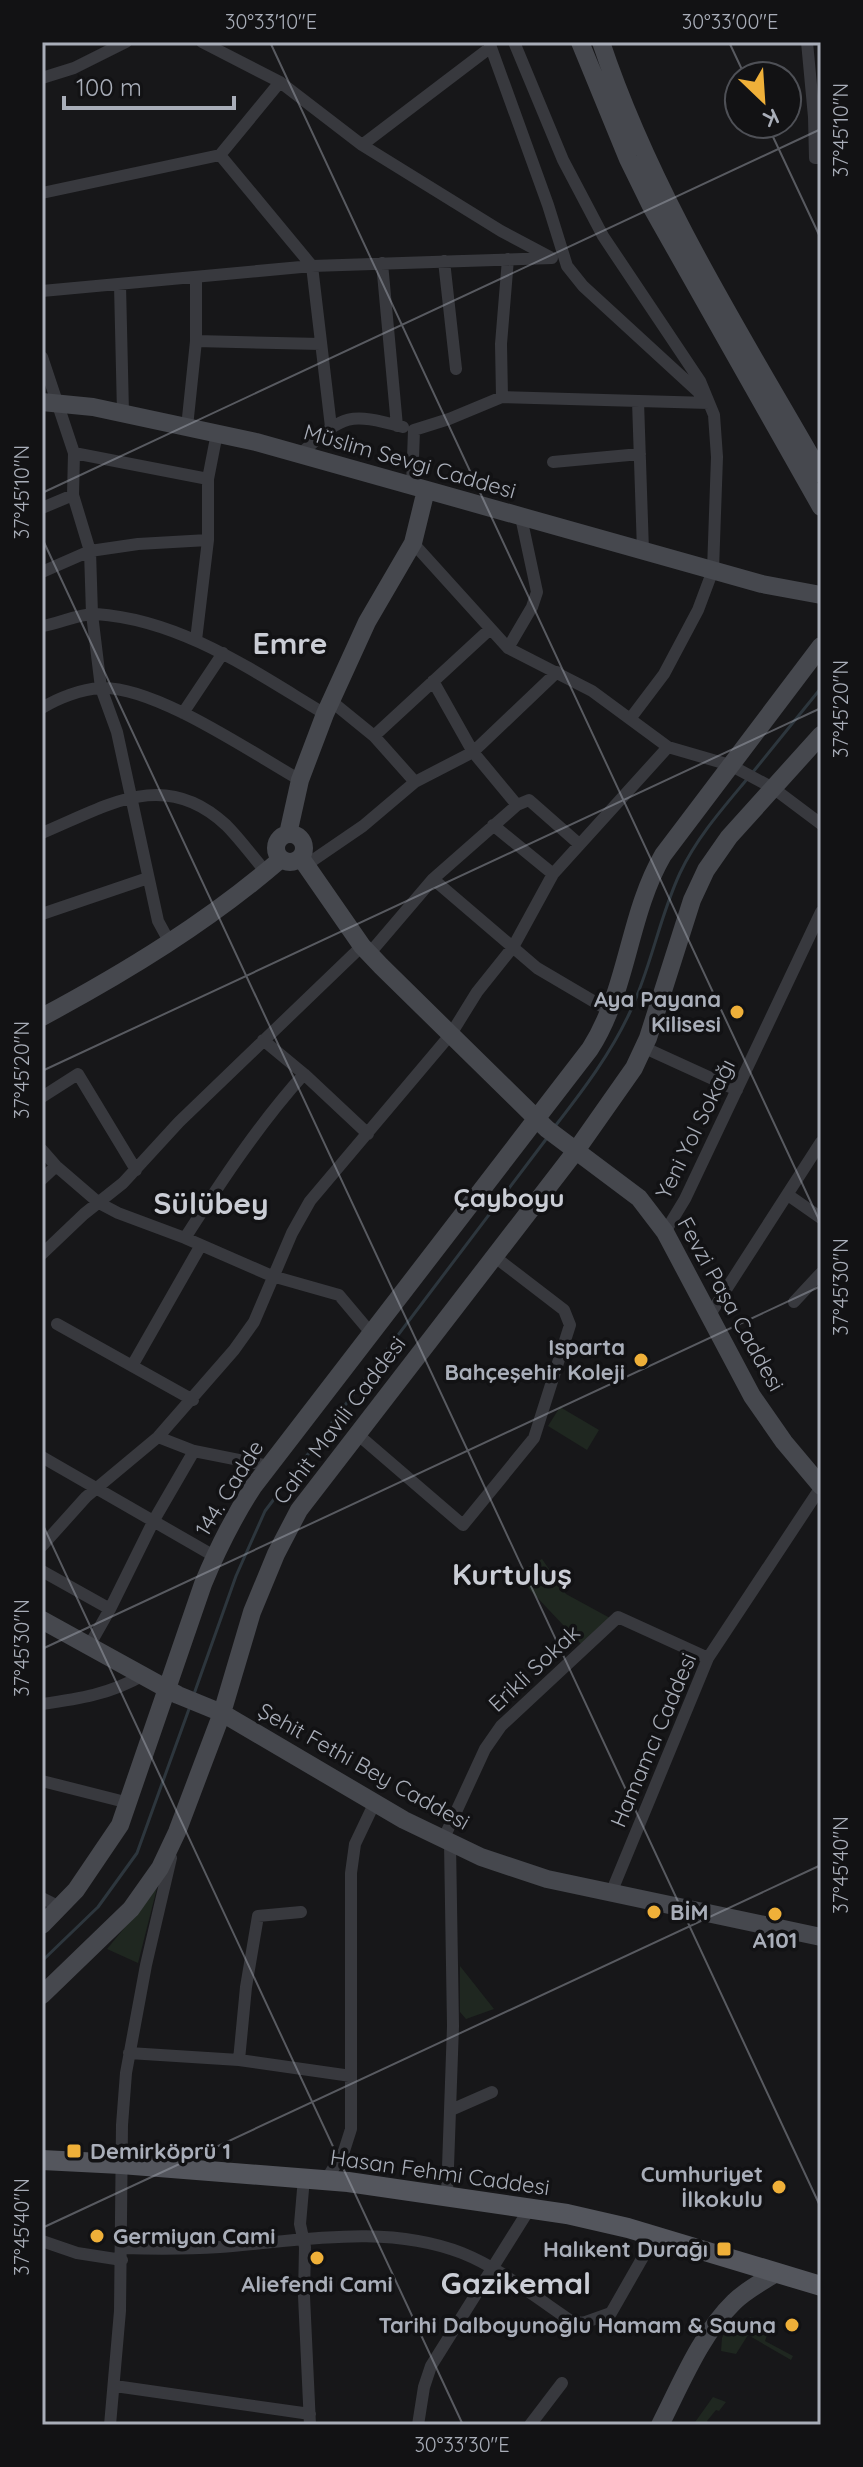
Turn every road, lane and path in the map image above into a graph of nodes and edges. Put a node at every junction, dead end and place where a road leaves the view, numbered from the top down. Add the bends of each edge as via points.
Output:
1 (126, 42) edge
2 (202, 42) edge
3 (514, 42) edge
4 (580, 42) edge
5 (601, 42) edge
6 (807, 42) edge
7 (490, 44) edge
8 (42, 78) edge
9 (280, 82) junction
10 (362, 145) junction
11 (220, 155) junction
12 (821, 158) edge
13 (42, 193) edge
14 (552, 258) junction
15 (508, 259) junction
16 (444, 261) junction
17 (382, 263) junction
18 (312, 266) junction
19 (567, 266) junction
20 (196, 278) junction
21 (120, 285) junction
22 (42, 291) edge
23 (196, 341) junction
24 (321, 344) junction
25 (42, 357) edge
26 (456, 369) dead end
27 (502, 397) junction
28 (638, 401) junction
29 (50, 402) edge
30 (709, 402) junction
31 (123, 413) junction
32 (397, 426) junction
33 (187, 427) junction
34 (331, 427) junction
35 (414, 430) junction
36 (217, 433) junction
37 (816, 451) edge
38 (74, 453) junction
39 (640, 454) junction
40 (299, 455) junction
41 (553, 462) dead end
42 (821, 474) edge
43 (208, 479) junction
44 (419, 488) junction
45 (73, 495) junction
46 (821, 507) edge
47 (42, 508) edge
48 (521, 517) junction
49 (208, 540) junction
50 (413, 543) junction
51 (90, 551) junction
52 (643, 551) junction
53 (713, 570) junction
54 (42, 572) edge
55 (762, 584) junction
56 (821, 595) edge
57 (821, 606) edge
58 (92, 614) junction
59 (42, 626) edge
60 (489, 630) junction
61 (196, 640) junction
62 (821, 646) edge
63 (508, 648) junction
64 (223, 653) junction
65 (557, 672) junction
66 (433, 681) junction
67 (101, 688) junction
68 (42, 708) edge
69 (328, 708) junction
70 (183, 713) junction
71 (630, 719) junction
72 (821, 735) edge
73 (374, 736) junction
74 (668, 747) junction
75 (473, 752) junction
76 (733, 767) junction
77 (300, 780) junction
78 (415, 782) junction
79 (767, 785) junction
80 (131, 796) junction
81 (517, 805) junction
82 (821, 824) edge
83 (493, 825) junction
84 (42, 833) edge
85 (288, 834) junction
86 (579, 844) junction
87 (281, 859) junction
88 (303, 861) junction
89 (266, 872) junction
90 (553, 874) junction
91 (148, 878) junction
92 (433, 879) junction
93 (821, 912) edge
94 (42, 914) edge
95 (170, 943) junction
96 (513, 947) junction
97 (365, 950) junction
98 (610, 1011) junction
99 (42, 1017) edge
100 (451, 1034) junction
101 (263, 1040) junction
102 (645, 1048) junction
103 (304, 1074) junction
104 (737, 1090) junction
105 (42, 1097) edge
106 (542, 1124) junction
107 (368, 1134) junction
108 (821, 1142) edge
109 (570, 1148) junction
110 (42, 1150) edge
111 (56, 1166) junction
112 (136, 1170) junction
113 (42, 1179) edge
114 (788, 1195) junction
115 (99, 1203) junction
116 (821, 1218) edge
117 (665, 1232) junction
118 (185, 1238) junction
119 (201, 1245) junction
120 (42, 1254) edge
121 (495, 1257) junction
122 (821, 1273) edge
123 (272, 1276) junction
124 (794, 1302) dead end
125 (709, 1316) junction
126 (57, 1324) dead end
127 (371, 1333) junction
128 (132, 1366) junction
129 (193, 1400) junction
130 (356, 1433) junction
131 (158, 1437) junction
132 (194, 1451) junction
133 (42, 1457) edge
134 (269, 1466) junction
135 (821, 1486) edge
136 (99, 1488) junction
137 (154, 1520) junction
138 (42, 1546) edge
139 (214, 1556) junction
140 (42, 1571) edge
141 (110, 1609) junction
142 (42, 1620) edge
143 (89, 1646) junction
144 (708, 1658) junction
145 (143, 1675) junction
146 (173, 1692) junction
147 (42, 1704) edge
148 (216, 1710) junction
149 (42, 1781) edge
150 (375, 1802) junction
151 (129, 1803) junction
152 (177, 1832) junction
153 (447, 1841) junction
154 (611, 1893) junction
155 (42, 1898) edge
156 (60, 1907) junction
157 (301, 1912) dead end
158 (42, 1925) edge
159 (821, 1937) edge
160 (42, 1995) edge
161 (129, 2053) junction
162 (239, 2060) junction
163 (351, 2076) junction
164 (492, 2092) dead end
165 (451, 2110) junction
166 (42, 2160) edge
167 (121, 2164) junction
168 (304, 2178) junction
169 (326, 2180) junction
170 (447, 2195) junction
171 (530, 2208) junction
172 (655, 2236) junction
173 (303, 2238) junction
174 (42, 2241) edge
175 (122, 2254) junction
176 (492, 2268) junction
177 (776, 2273) junction
178 (821, 2286) edge
179 (562, 2383) dead end
180 (115, 2386) junction
181 (310, 2419) edge
182 (110, 2425) edge
183 (418, 2425) edge
184 (530, 2425) edge
185 (660, 2425) edge

1 - 8 street
2 - 9 street
3 - 30 street via 563,160 603,236
4 - 46 street via 652,208
5 - 37 street via 666,199
6 - 12 street via 815,158
7 - 10 street
7 - 19 street
9 - 10 street
9 - 11 street
10 - 14 street
11 - 13 street
11 - 18 street
14 - 15 street
14 - 19 street
15 - 16 street
15 - 27 street
16 - 17 street
16 - 26 street
17 - 18 street
17 - 32 street
18 - 20 street
18 - 24 street
19 - 30 street
20 - 21 street
20 - 23 street
21 - 22 street
21 - 31 street
23 - 24 street
23 - 33 street
24 - 34 street
25 - 29 street
27 - 28 street
27 - 35 street
28 - 30 street
28 - 39 street
29 - 31 street, Müslim Sevgi Caddesi
29 - 38 street
30 - 53 street via 717,457
31 - 33 street, Müslim Sevgi Caddesi
32 - 34 street via 355,416
32 - 35 street
33 - 36 street, Müslim Sevgi Caddesi
34 - 40 street
35 - 44 street
36 - 40 street, Müslim Sevgi Caddesi
36 - 43 street
37 - 42 street
38 - 43 street
38 - 45 street
39 - 41 street
39 - 52 street
40 - 44 street, Müslim Sevgi Caddesi
43 - 49 street
44 - 48 street, Müslim Sevgi Caddesi
44 - 50 street
45 - 47 street
45 - 51 street
48 - 52 street, Müslim Sevgi Caddesi
48 - 63 street via 537,592
49 - 51 street
49 - 61 street
50 - 60 street
50 - 69 street via 367,622
51 - 54 street
51 - 58 street
52 - 53 street, Müslim Sevgi Caddesi
53 - 55 street, Müslim Sevgi Caddesi
53 - 71 street via 664,674
55 - 56 street, Müslim Sevgi Caddesi
55 - 57 street, Müslim Sevgi Caddesi
58 - 59 street
58 - 61 street via 157,624
58 - 67 street
60 - 63 street
60 - 66 street
61 - 64 street
62 - 76 street, 144. Cadde
63 - 65 street
64 - 69 street
64 - 70 street
65 - 71 street
65 - 75 street
66 - 73 street
66 - 75 street
67 - 68 street
67 - 70 street via 151,697
67 - 80 street
69 - 73 street
69 - 77 street
70 - 77 street
71 - 74 street
72 - 79 street, Cahit Mavili Caddesi
73 - 78 street
74 - 76 street
74 - 86 street
75 - 78 street
75 - 81 street
76 - 79 street
76 - 98 street, 144. Cadde via 657,864
77 - 85 street
78 - 88 street via 363,826
79 - 82 street
79 - 102 street, Cahit Mavili Caddesi via 698,884
80 - 84 street
80 - 89 street via 175,794 195,803 225,824
80 - 91 street
81 - 83 street
81 - 86 street via 529,800
83 - 90 street
83 - 92 street
85 - 87 street via 277,842
85 - 88 street via 303,843
86 - 90 street
87 - 88 street
87 - 89 street
88 - 97 street, Fevzi Paşa Caddesi
89 - 95 street
90 - 96 street
91 - 94 street
91 - 95 street via 158,921
92 - 96 street
92 - 97 street
93 - 104 street, Yeni Yol Sokağı
95 - 99 street
96 - 98 street via 537,968
96 - 100 street
97 - 100 street, Fevzi Paşa Caddesi
97 - 101 street
98 - 106 street, 144. Cadde
100 - 106 street, Fevzi Paşa Caddesi
100 - 107 street
101 - 103 street
101 - 112 street
102 - 104 street
102 - 109 street, Cahit Mavili Caddesi
103 - 107 street
103 - 118 street via 274,1107
104 - 117 street, Yeni Yol Sokağı
105 - 112 street via 78,1074
106 - 109 street, Fevzi Paşa Caddesi
106 - 127 street, 144. Cadde
107 - 123 street via 310,1201
108 - 114 street
109 - 117 street, Fevzi Paşa Caddesi via 639,1198
109 - 121 street, Cahit Mavili Caddesi
110 - 111 street
111 - 113 street
111 - 115 street
112 - 115 street
114 - 116 street
114 - 125 street
115 - 118 street
115 - 120 street
117 - 125 street, Fevzi Paşa Caddesi
118 - 119 street
119 - 123 street
119 - 128 street
121 - 130 street, Cahit Mavili Caddesi
121 - 130 street via 564,1310 570,1329 534,1438 463,1525
122 - 124 street
123 - 127 street via 339,1295
123 - 129 street via 254,1322
125 - 135 street, Fevzi Paşa Caddesi via 758,1405
126 - 128 street
127 - 134 street, 144. Cadde
128 - 129 street
129 - 131 street
130 - 148 street, Cahit Mavili Caddesi via 282,1541
131 - 132 street
131 - 136 street
132 - 134 street
132 - 137 street
133 - 136 street
134 - 139 street, 144. Cadde
135 - 144 street, Hamamcı Caddesi
136 - 137 street
136 - 138 street
137 - 139 street
137 - 141 street
139 - 146 street, 144. Cadde
140 - 141 street
141 - 143 street
142 - 143 street, Şehit Fethi Bey Caddesi
143 - 145 street, Şehit Fethi Bey Caddesi
144 - 153 street, Erikli Sokak via 618,1617 493,1736
144 - 154 street, Hamamcı Caddesi
145 - 146 street, Şehit Fethi Bey Caddesi
145 - 147 street via 120,1688
146 - 148 street, Şehit Fethi Bey Caddesi
146 - 151 street, 144. Cadde
148 - 150 street, Şehit Fethi Bey Caddesi
148 - 152 street, Cahit Mavili Caddesi
149 - 151 street
150 - 153 street, Şehit Fethi Bey Caddesi
150 - 163 street via 355,1844 351,1873
151 - 156 street, 144. Cadde via 94,1866
152 - 160 street via 143,1895
152 - 161 street, Cahit Mavili Caddesi
153 - 154 street, Şehit Fethi Bey Caddesi via 517,1870
153 - 165 street
154 - 159 street, Şehit Fethi Bey Caddesi
155 - 156 street
156 - 158 street, 144. Cadde
157 - 162 street via 258,1916
161 - 162 street
161 - 167 street, Cahit Mavili Caddesi
162 - 163 street
163 - 169 street via 350,2137
164 - 165 street
165 - 170 street
166 - 167 main road, Hasan Fehmi Caddesi
167 - 168 main road, Hasan Fehmi Caddesi
167 - 175 street, Cahit Mavili Caddesi
168 - 169 main road, Hasan Fehmi Caddesi
168 - 173 street
169 - 170 main road, Hasan Fehmi Caddesi
170 - 171 main road, Hasan Fehmi Caddesi
171 - 172 main road, Hasan Fehmi Caddesi
171 - 176 street
172 - 176 street via 616,2306 608,2315 583,2323 574,2323
172 - 177 main road, Hasan Fehmi Caddesi
173 - 175 street
173 - 176 street via 421,2242 460,2252
173 - 181 street
174 - 175 street via 77,2253
175 - 180 street, Cahit Mavili Caddesi
176 - 183 street via 431,2366
177 - 178 main road, Hasan Fehmi Caddesi
177 - 185 street via 727,2309
179 - 184 street
180 - 181 street
180 - 182 street, Cahit Mavili Caddesi

